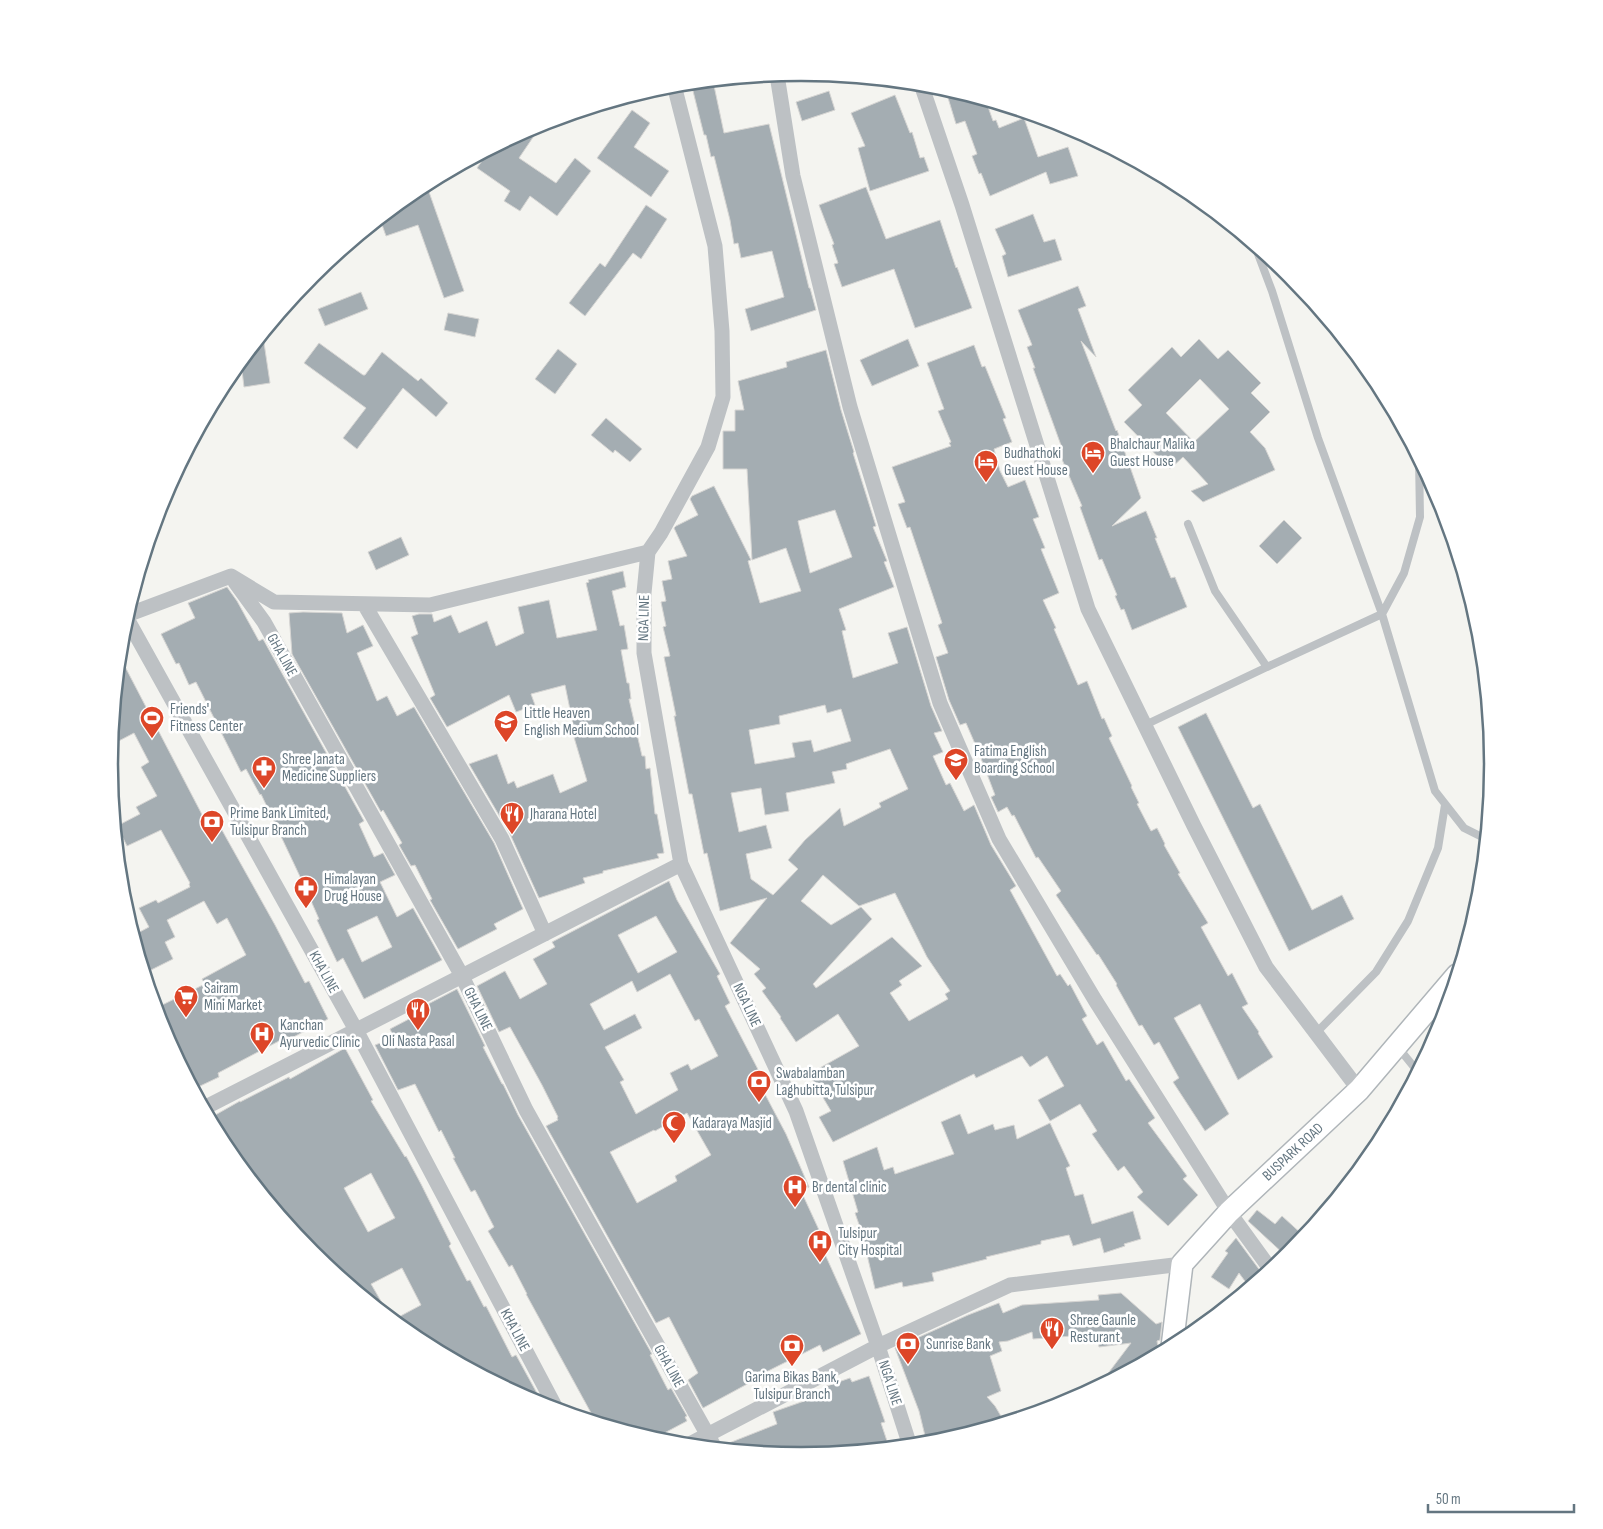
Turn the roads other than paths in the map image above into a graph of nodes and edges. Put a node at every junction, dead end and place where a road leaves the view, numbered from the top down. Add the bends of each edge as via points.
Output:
1 (778, 82) edge
2 (924, 92) edge
3 (676, 93) edge
4 (1259, 258) edge
5 (1419, 473) edge
6 (1188, 524) dead end
7 (648, 552) junction
8 (231, 576) junction
9 (364, 604) junction
10 (136, 613) edge
11 (1382, 614) junction
12 (132, 626) edge
13 (1267, 667) junction
14 (1145, 725) junction
15 (1445, 805) junction
16 (1481, 836) edge
17 (681, 864) junction
18 (545, 934) junction
19 (462, 976) junction
20 (1447, 987) edge
21 (356, 1030) junction
22 (1316, 1033) junction
23 (1397, 1046) junction
24 (1414, 1067) edge
25 (1359, 1090) junction
26 (210, 1105) edge
27 (1229, 1212) junction
28 (1182, 1264) junction
29 (1267, 1264) edge
30 (1173, 1338) edge
31 (878, 1346) junction
32 (552, 1400) edge
33 (908, 1439) edge
34 (712, 1442) edge

1 - 27 street via 793,176 850,407 940,703 999,839 1095,1000
2 - 14 street via 962,204 1088,609
3 - 7 street via 715,246 723,397 708,447
4 - 11 lane via 1318,438
5 - 11 lane via 1420,516 1404,573
6 - 13 lane via 1215,591
7 - 9 street via 430,605
7 - 17 street, NGA LINE via 644,653
8 - 9 street via 274,602
8 - 10 street
8 - 19 street, GHA LINE via 264,622
9 - 18 street via 502,839
11 - 13 lane
11 - 15 lane via 1435,791
12 - 21 street, KHA LINE
13 - 14 lane
14 - 22 street via 1266,967
15 - 16 lane via 1464,828
15 - 22 lane via 1438,848 1408,921 1376,972
17 - 18 street
17 - 31 street, NGA LINE via 796,1111
18 - 19 street
19 - 21 street
19 - 34 street, GHA LINE via 526,1110
20 - 23 main road, BUSPARK ROAD
21 - 26 street
21 - 32 street, KHA LINE
22 - 25 street
23 - 24 lane
23 - 25 main road, BUSPARK ROAD
25 - 27 main road, BUSPARK ROAD
27 - 28 main road, BUSPARK ROAD
27 - 29 street
28 - 30 main road
28 - 31 street via 1010,1285
31 - 33 street, NGA LINE
31 - 34 street

